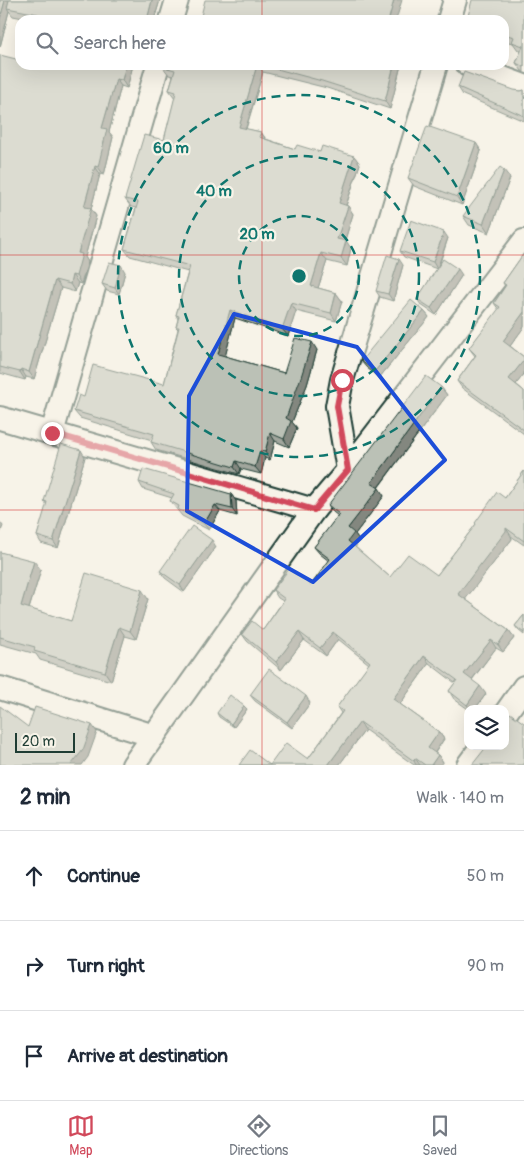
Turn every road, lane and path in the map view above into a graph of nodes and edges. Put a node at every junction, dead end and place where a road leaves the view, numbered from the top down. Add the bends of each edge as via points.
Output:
1 (177, 0) edge
2 (455, 0) edge
3 (172, 15) edge
4 (451, 15) edge
5 (157, 70) edge
6 (435, 70) edge
7 (481, 70) edge
8 (524, 86) edge
9 (524, 241) edge
10 (0, 418) edge
11 (52, 433) junction
12 (348, 470) junction
13 (314, 510) junction
14 (524, 687) edge
15 (0, 688) edge
16 (509, 708) edge
17 (154, 736) junction
18 (479, 750) edge
19 (134, 765) edge
20 (468, 765) edge

1 - 3 street
2 - 4 street
5 - 11 street
6 - 12 street via 342,380 337,406
7 - 8 street
9 - 12 street
10 - 11 street
11 - 13 street
12 - 13 street
13 - 17 street
14 - 16 street
15 - 17 street
17 - 19 street
18 - 20 street

